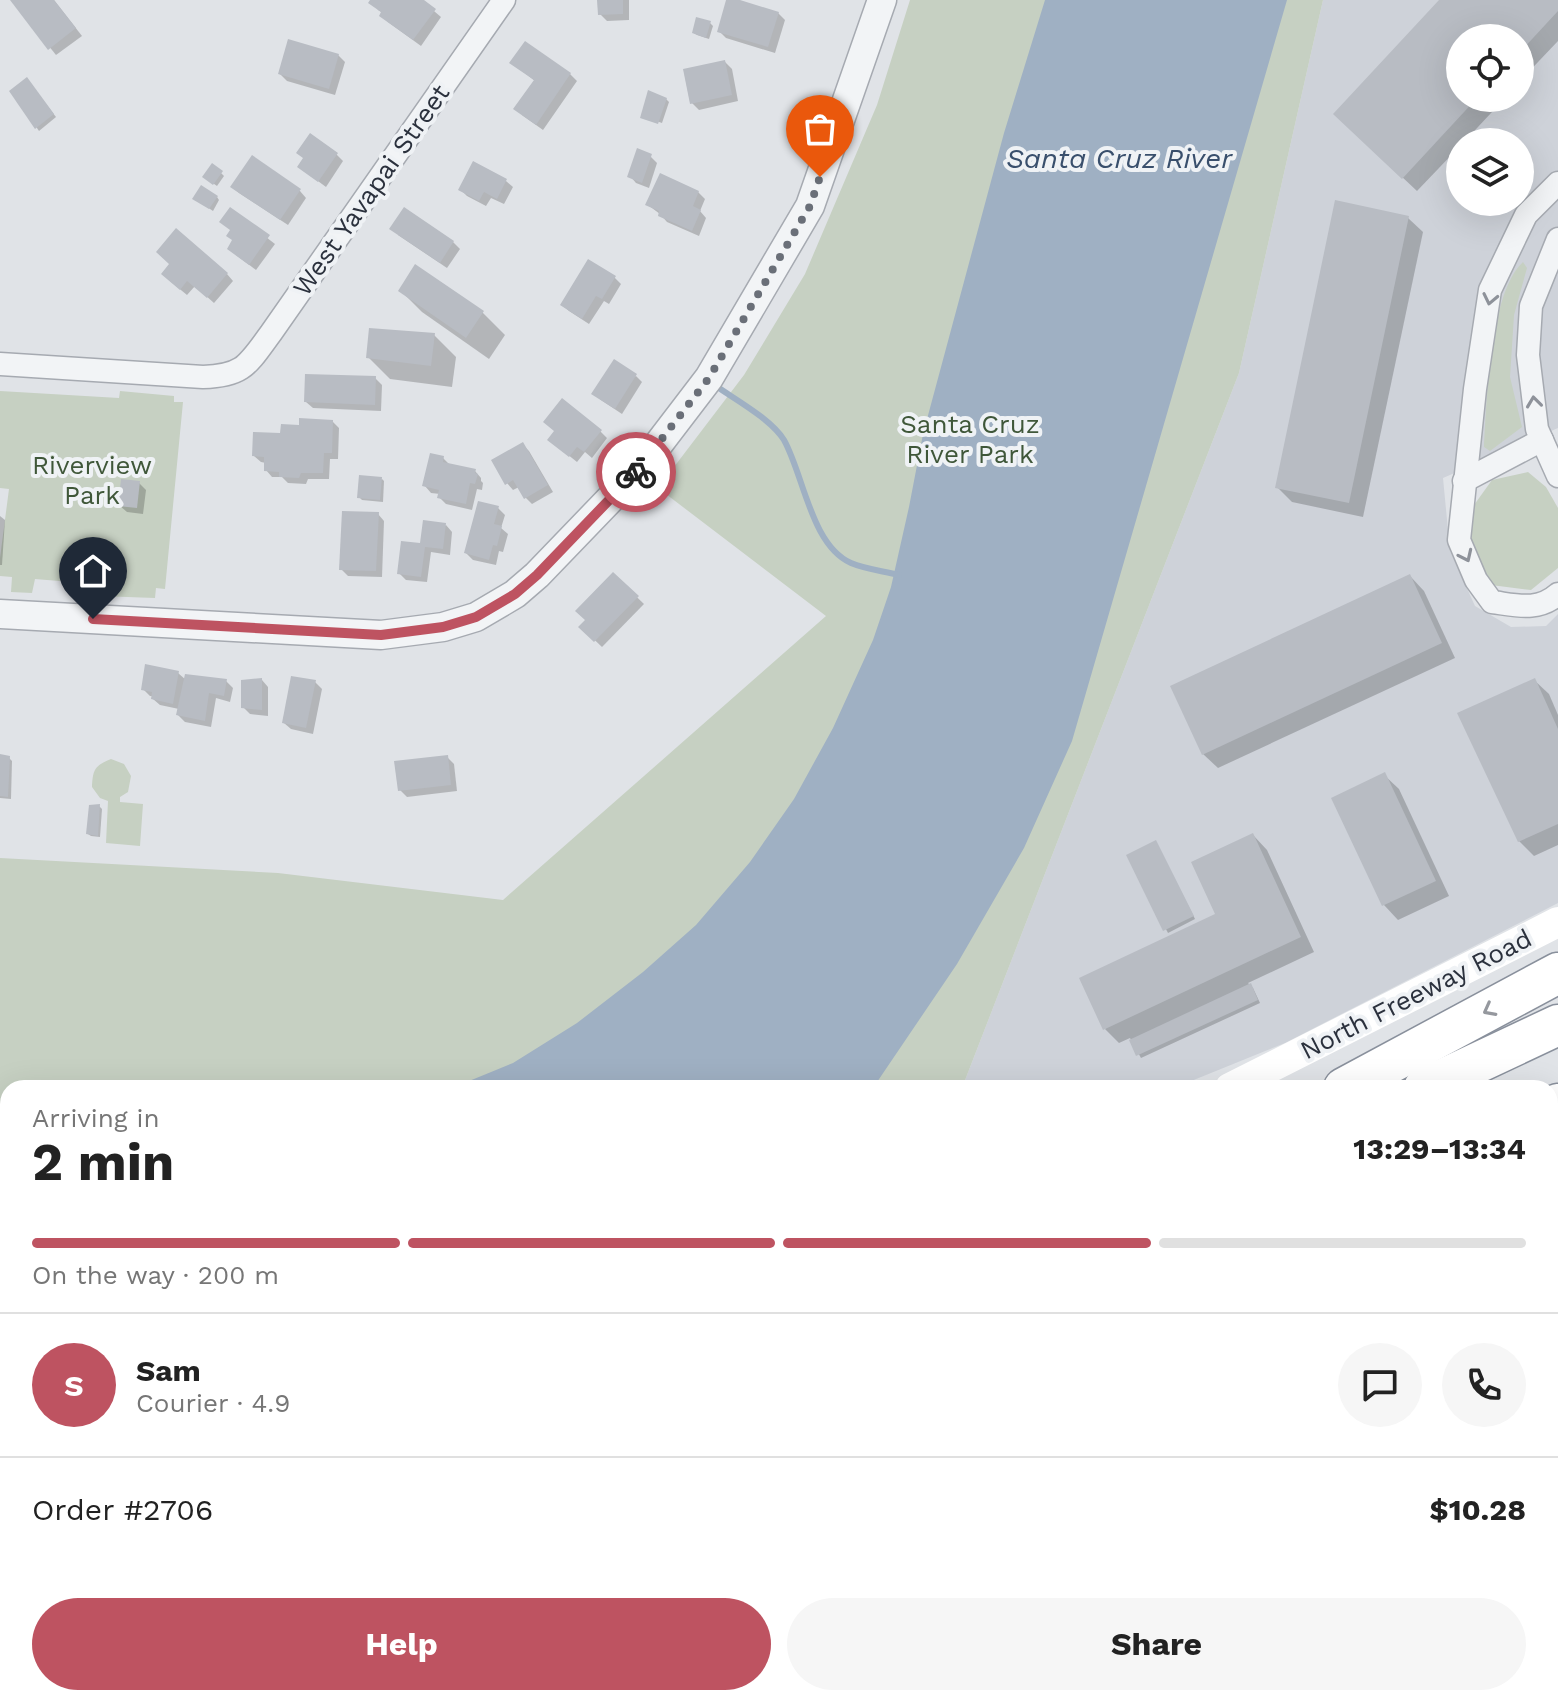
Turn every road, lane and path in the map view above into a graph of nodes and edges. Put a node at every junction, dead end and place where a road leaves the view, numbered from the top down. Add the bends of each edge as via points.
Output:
1 (504, 0) edge
2 (878, 1) edge
3 (1558, 183) edge
4 (1520, 228) junction
5 (1557, 241) edge
6 (0, 364) edge
7 (1542, 440) junction
8 (1558, 476) edge
9 (1464, 481) junction
10 (1558, 594) edge
11 (0, 614) edge
12 (1558, 922) edge
13 (1558, 973) edge
14 (1558, 1025) edge
15 (1246, 1080) edge
16 (1359, 1080) edge
17 (1441, 1080) edge

1 - 6 street, West Yavapai Street via 246,365 232,375 203,377
2 - 11 street via 810,206 709,378 641,467 515,594 476,617 381,635
3 - 4 street
4 - 5 street
4 -> 9 street via 1490,290
7 -> 5 street via 1528,355 1531,306
7 - 8 street
7 - 9 street
9 -> 10 street via 1459,540 1492,602 1537,607
12 - 15 main road, North Freeway Road
13 -> 16 highway
14 - 17 highway

